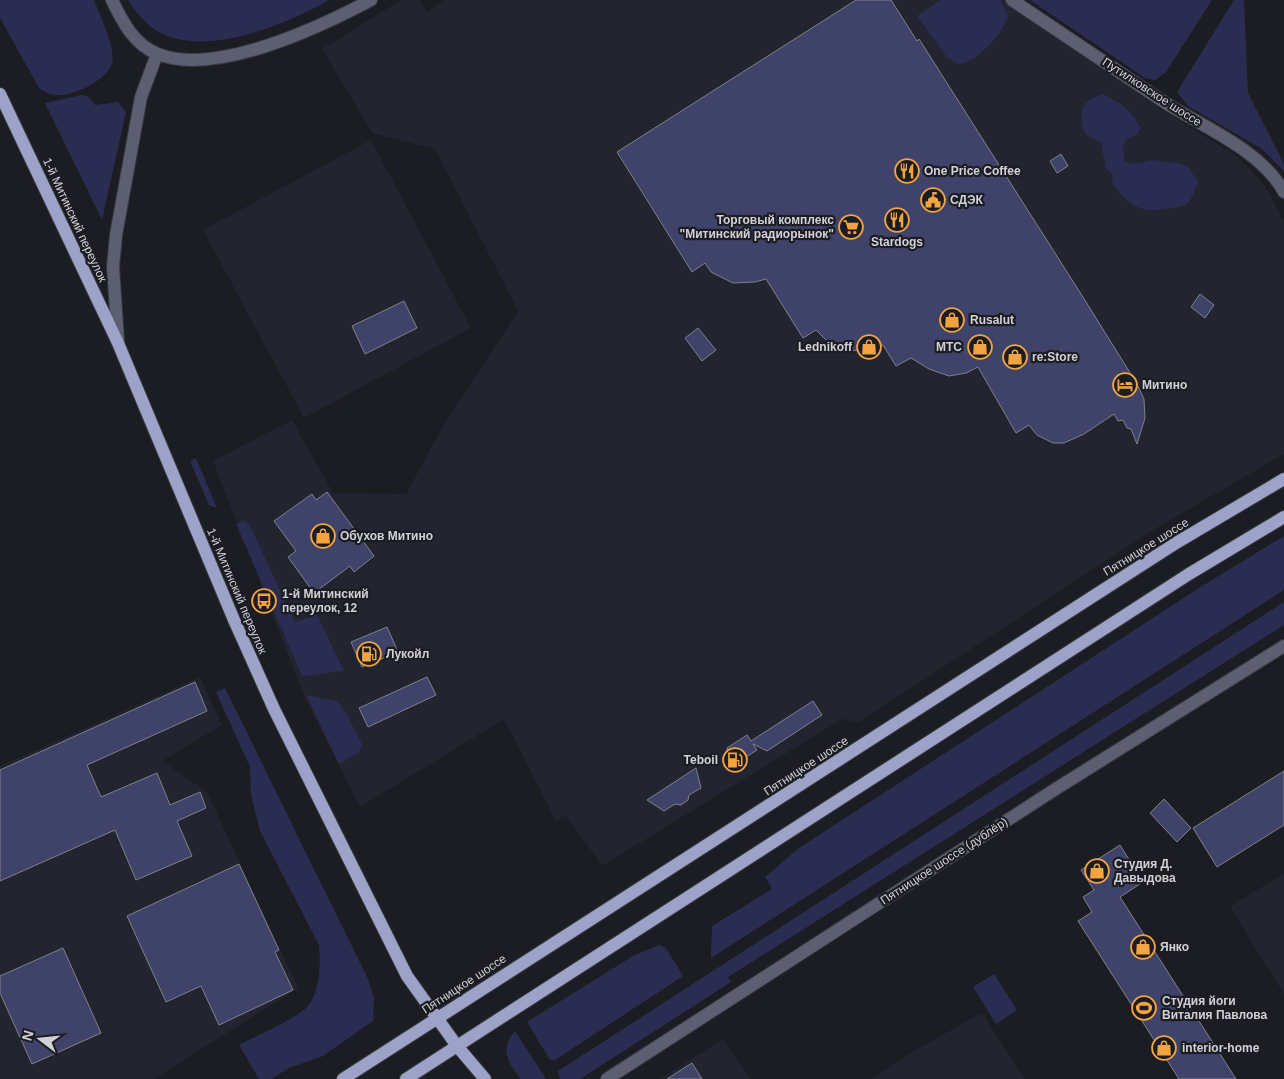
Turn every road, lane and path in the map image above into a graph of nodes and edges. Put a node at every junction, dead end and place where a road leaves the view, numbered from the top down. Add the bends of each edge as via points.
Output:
1 (112, 0) edge
2 (371, 0) edge
3 (1012, 0) edge
4 (157, 54) junction
5 (0, 94) edge
6 (1284, 192) edge
7 (118, 342) junction
8 (1284, 479) edge
9 (1284, 517) edge
10 (1284, 646) edge
11 (437, 1018) junction
12 (457, 1046) junction
13 (344, 1079) edge
14 (406, 1079) edge
15 (485, 1079) edge
16 (607, 1079) edge

1 - 4 street via 124,24 141,44
2 - 4 street via 318,27 272,45 198,59 178,60
3 - 6 street, Путилковское шоссе via 1248,154 1265,168
4 - 7 street via 141,97 116,235 112,267
5 - 7 main road, 1-й Митинский переулок
7 - 11 main road, 1-й Митинский переулок via 274,709 407,976
8 - 11 main road, Пятницкое шоссе via 1176,543
9 - 12 main road via 1189,574
10 - 16 street, Пятницкое шоссе (дублёр) via 1029,806
11 - 12 main road, 1-й Митинский переулок
11 - 13 main road, Пятницкое шоссе
12 - 14 main road
12 - 15 main road, 1-й Митинский переулок

